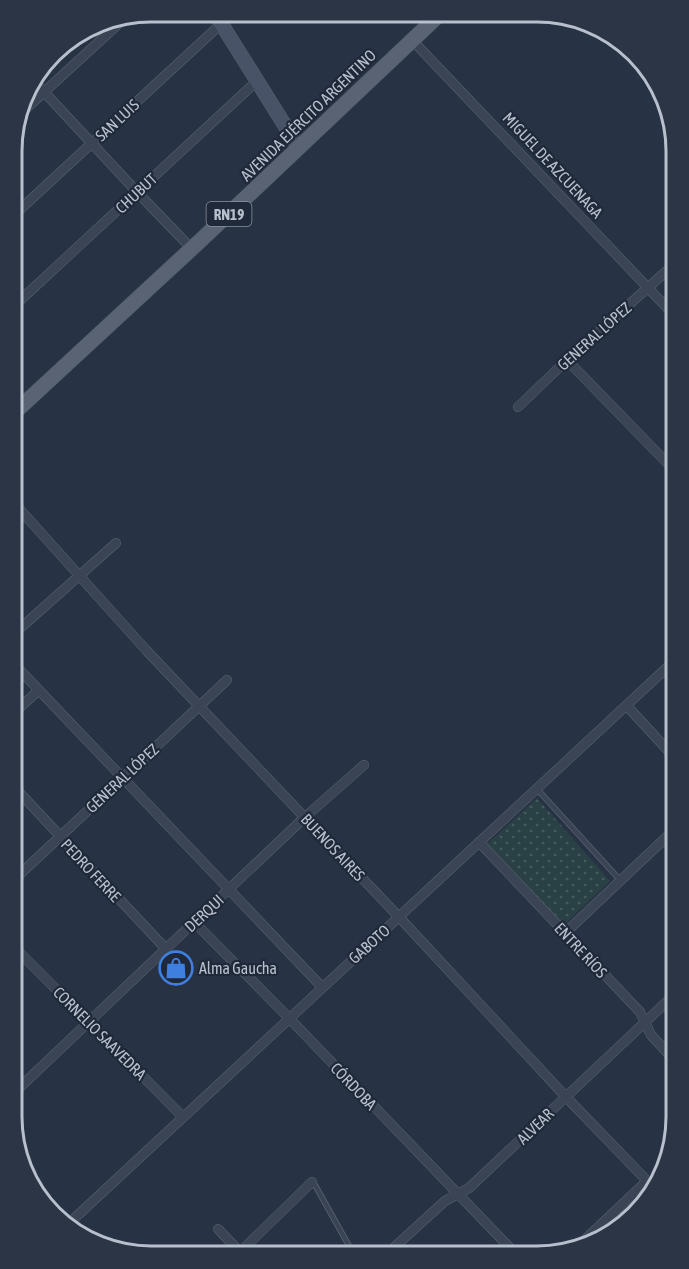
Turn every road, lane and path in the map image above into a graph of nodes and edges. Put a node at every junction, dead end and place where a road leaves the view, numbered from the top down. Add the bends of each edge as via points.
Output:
1 (214, 22) edge
2 (220, 22) edge
3 (431, 22) edge
4 (114, 28) edge
5 (412, 40) junction
6 (257, 81) junction
7 (40, 87) edge
8 (44, 92) junction
9 (31, 104) edge
10 (92, 143) junction
11 (299, 148) junction
12 (137, 192) junction
13 (22, 208) edge
14 (192, 249) junction
15 (666, 271) edge
16 (647, 288) junction
17 (22, 299) edge
18 (666, 307) edge
19 (567, 360) junction
20 (22, 406) edge
21 (518, 407) dead end
22 (666, 462) edge
23 (22, 512) edge
24 (116, 543) dead end
25 (79, 576) junction
26 (22, 627) edge
27 (666, 669) edge
28 (22, 673) edge
29 (227, 680) dead end
30 (38, 691) junction
31 (22, 705) edge
32 (627, 706) junction
33 (199, 707) junction
34 (666, 748) edge
35 (364, 765) dead end
36 (123, 779) junction
37 (537, 789) junction
38 (22, 795) edge
39 (305, 817) junction
40 (60, 837) junction
41 (666, 838) edge
42 (479, 842) junction
43 (22, 872) edge
44 (621, 880) junction
45 (230, 888) junction
46 (399, 917) junction
47 (194, 922) junction
48 (565, 933) junction
49 (166, 949) junction
50 (22, 955) edge
51 (321, 986) junction
52 (666, 1003) edge
53 (288, 1017) junction
54 (89, 1022) junction
55 (645, 1023) junction
56 (666, 1051) edge
57 (22, 1085) edge
58 (566, 1097) junction
59 (182, 1116) junction
60 (648, 1183) edge
61 (313, 1184) joint
62 (644, 1190) edge
63 (458, 1195) junction
64 (73, 1220) edge
65 (218, 1229) dead end
66 (593, 1234) edge
67 (234, 1246) edge
68 (248, 1246) edge
69 (348, 1246) edge
70 (396, 1246) edge
71 (507, 1246) edge

1 - 10 street, SAN LUIS
2 - 6 street
3 - 5 main road, AVENIDA EJÉRCITO ARGENTINO / RN19
4 - 8 street
5 - 11 main road, AVENIDA EJÉRCITO ARGENTINO / RN19
5 - 16 street, MIGUEL DE AZCUENAGA
6 - 11 street
6 - 12 street, CHUBUT
7 - 8 street
8 - 9 street
8 - 10 street
10 - 12 street
10 - 13 street, SAN LUIS
11 - 14 main road, AVENIDA EJÉRCITO ARGENTINO / RN19
12 - 14 street
12 - 17 street, CHUBUT
14 - 20 main road, AVENIDA EJÉRCITO ARGENTINO / RN19
15 - 16 street, GENERAL LÓPEZ
16 - 18 street, MIGUEL DE AZCUENAGA
16 - 19 street, GENERAL LÓPEZ
19 - 21 street, GENERAL LÓPEZ
19 - 22 street
23 - 25 street, BUENOS AIRES
24 - 25 street
25 - 26 street
25 - 33 street, BUENOS AIRES
27 - 32 street, GABOTO
28 - 30 street
29 - 33 street, GENERAL LÓPEZ
30 - 31 street
30 - 36 street
32 - 34 street
32 - 37 street, GABOTO
33 - 36 street, GENERAL LÓPEZ
33 - 39 street, BUENOS AIRES
35 - 39 street, DERQUI
36 - 40 street, GENERAL LÓPEZ
36 - 45 street
37 - 42 street, GABOTO
37 - 44 lane
38 - 40 street, PEDRO FERRE
39 - 45 street, DERQUI
39 - 46 street, BUENOS AIRES
40 - 43 street, GENERAL LÓPEZ
40 - 49 street, PEDRO FERRE
41 - 44 street
42 - 46 street, GABOTO
42 - 48 street, ENTRE RÍOS
44 - 48 street
45 - 47 street, DERQUI
45 - 51 street
46 - 51 street, GABOTO
46 - 58 street, BUENOS AIRES
47 - 49 street, DERQUI
47 - 53 street, CÓRDOBA
48 - 55 street, ENTRE RÍOS via 640,1012
49 - 54 street, DERQUI
50 - 54 street, CORNELIO SAAVEDRA
51 - 53 street, GABOTO
52 - 55 street, ALVEAR
53 - 59 street, GABOTO
53 - 63 street, CÓRDOBA
54 - 57 street, DERQUI
54 - 59 street, CORNELIO SAAVEDRA
55 - 56 street, ENTRE RÍOS
55 - 58 street, ALVEAR
58 - 60 street, BUENOS AIRES
58 - 63 street, ALVEAR
59 - 64 street, GABOTO
61 - 68 street
61 - 69 lane
62 - 66 street
63 - 70 street, ALVEAR
63 - 71 street, CÓRDOBA
65 - 67 street

